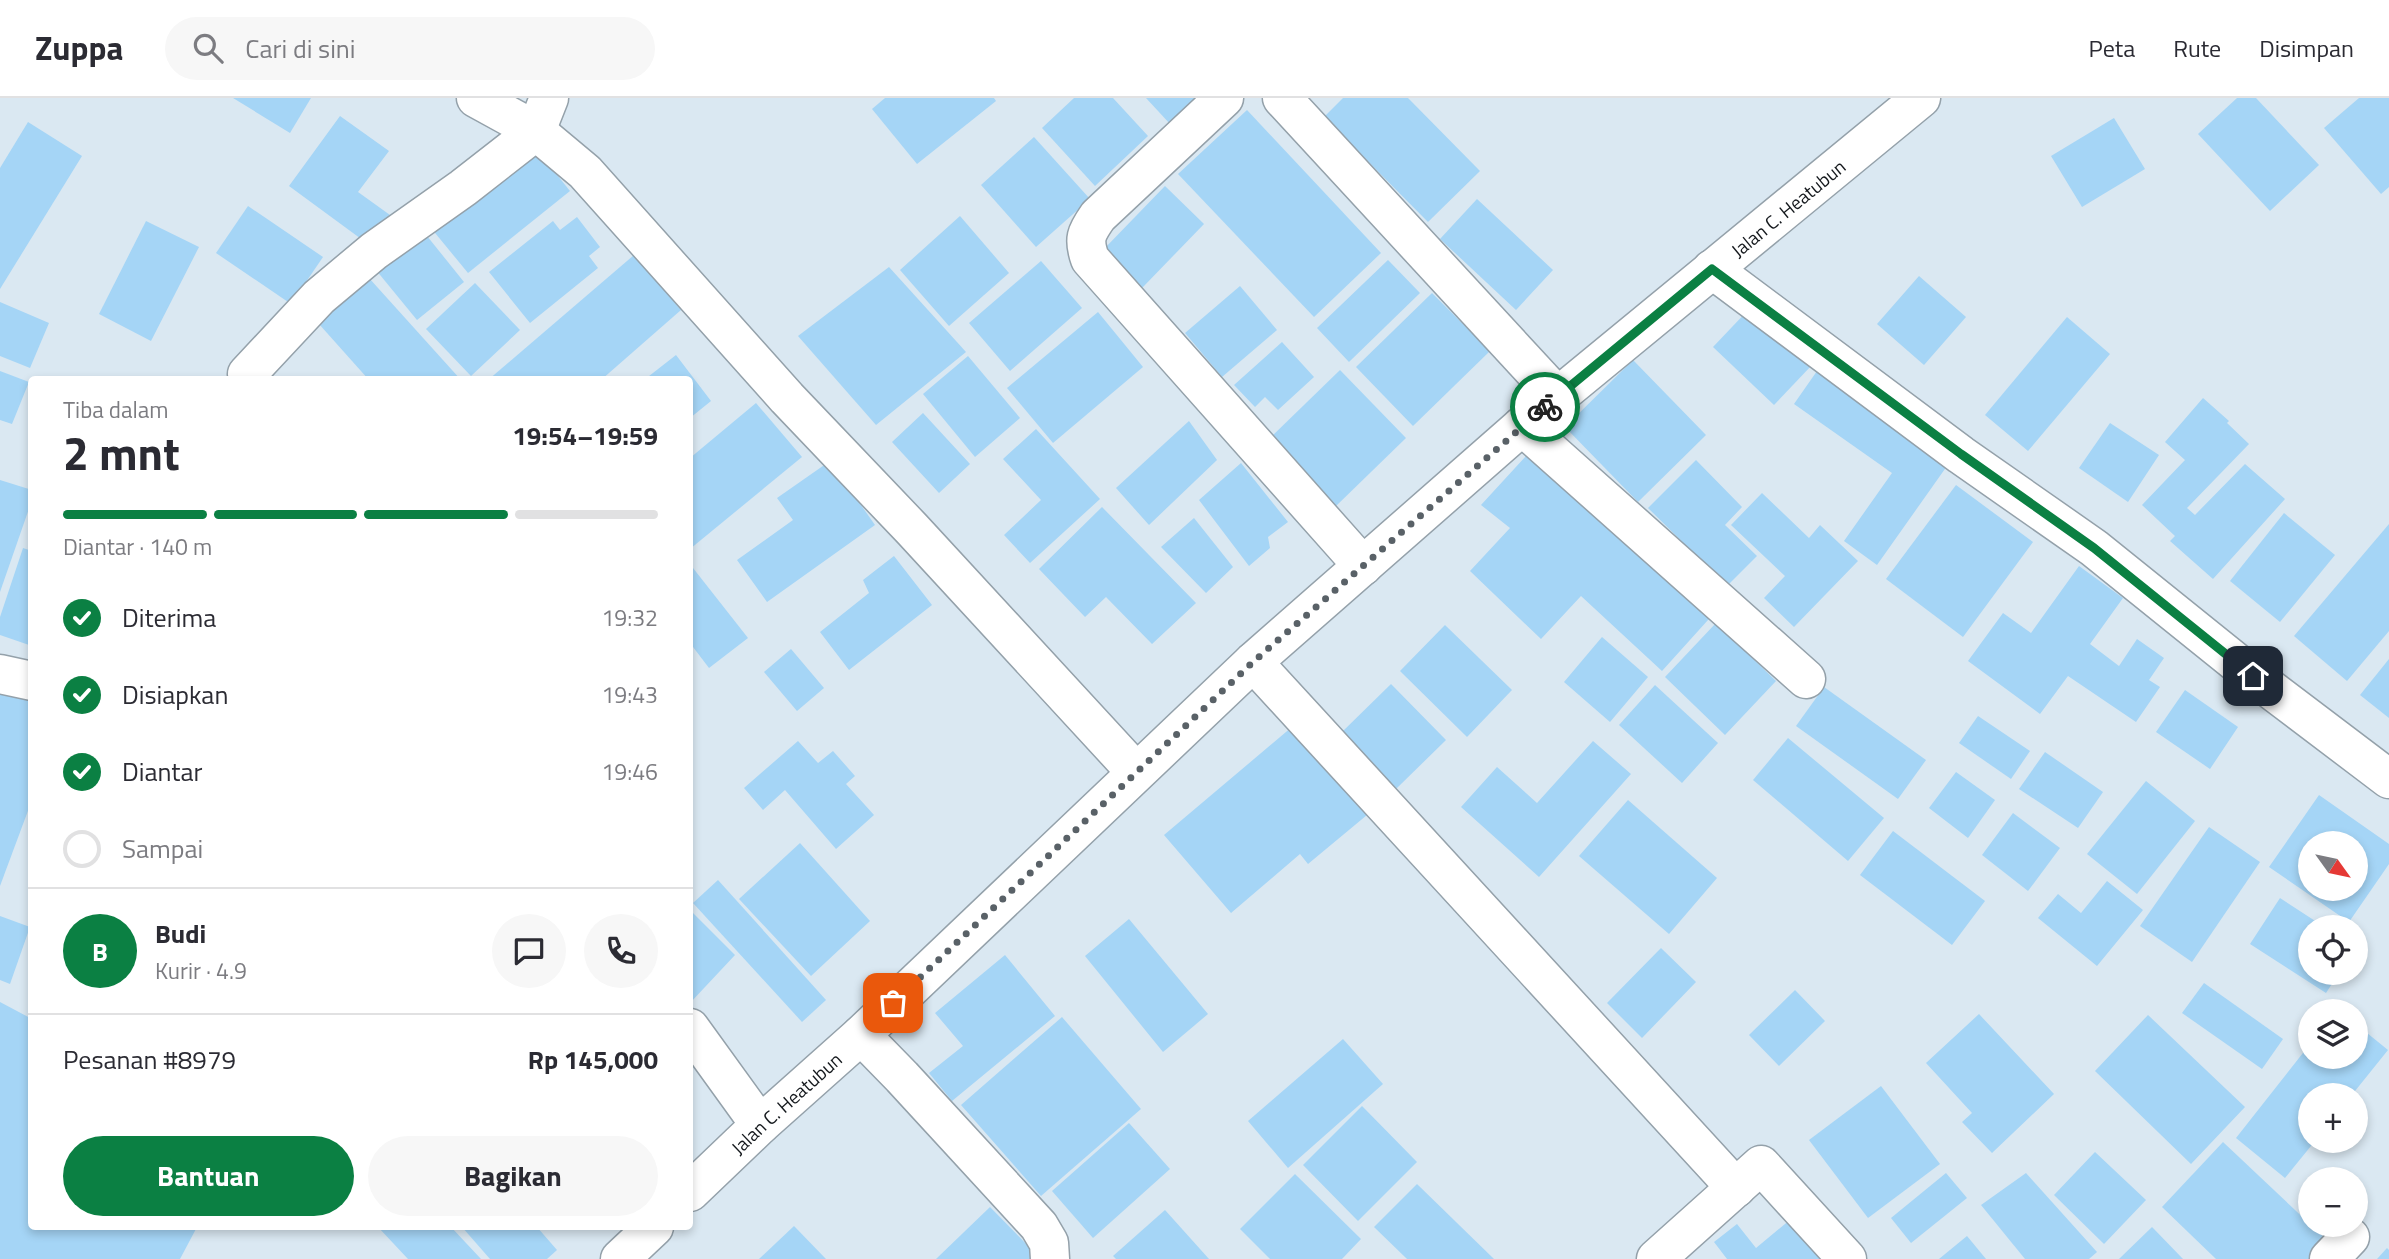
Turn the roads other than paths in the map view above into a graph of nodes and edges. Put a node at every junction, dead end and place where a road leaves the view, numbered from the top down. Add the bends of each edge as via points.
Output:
1 (476, 98) edge
2 (1224, 98) edge
3 (1282, 98) edge
4 (1921, 98) edge
5 (542, 115) edge
6 (1712, 269) junction
7 (247, 374) dead end
8 (1558, 397) junction
9 (1522, 426) junction
10 (1363, 566) junction
11 (1253, 662) junction
12 (0, 674) edge
13 (1806, 679) dead end
14 (28, 680) edge
15 (1135, 771) junction
16 (2389, 779) edge
17 (693, 1032) edge
18 (860, 1035) junction
19 (760, 1125) junction
20 (1736, 1188) junction
21 (693, 1189) edge
22 (651, 1230) edge
23 (620, 1259) edge
24 (1050, 1259) edge
25 (1656, 1259) edge
26 (1847, 1259) edge

1 - 5 street
2 - 10 street via 1098,216 1085,243 1090,259
3 - 8 street
4 - 6 street, Jalan C. Heatubun
5 - 7 street via 463,188 373,251 319,298
5 - 15 street via 585,172 787,398
6 - 8 street, Jalan C. Heatubun
6 - 16 street via 2094,548
8 - 9 street, Jalan C. Heatubun
9 - 10 street, Jalan C. Heatubun
9 - 13 street
10 - 11 street, Jalan C. Heatubun
11 - 15 street, Jalan C. Heatubun
11 - 20 street
12 - 14 street
15 - 18 street, Jalan C. Heatubun
17 - 19 street
18 - 19 street, Jalan C. Heatubun
18 - 24 street via 1039,1226 1049,1243
19 - 21 street, Jalan C. Heatubun
20 - 25 street
20 - 26 street via 1761,1165
22 - 23 street

